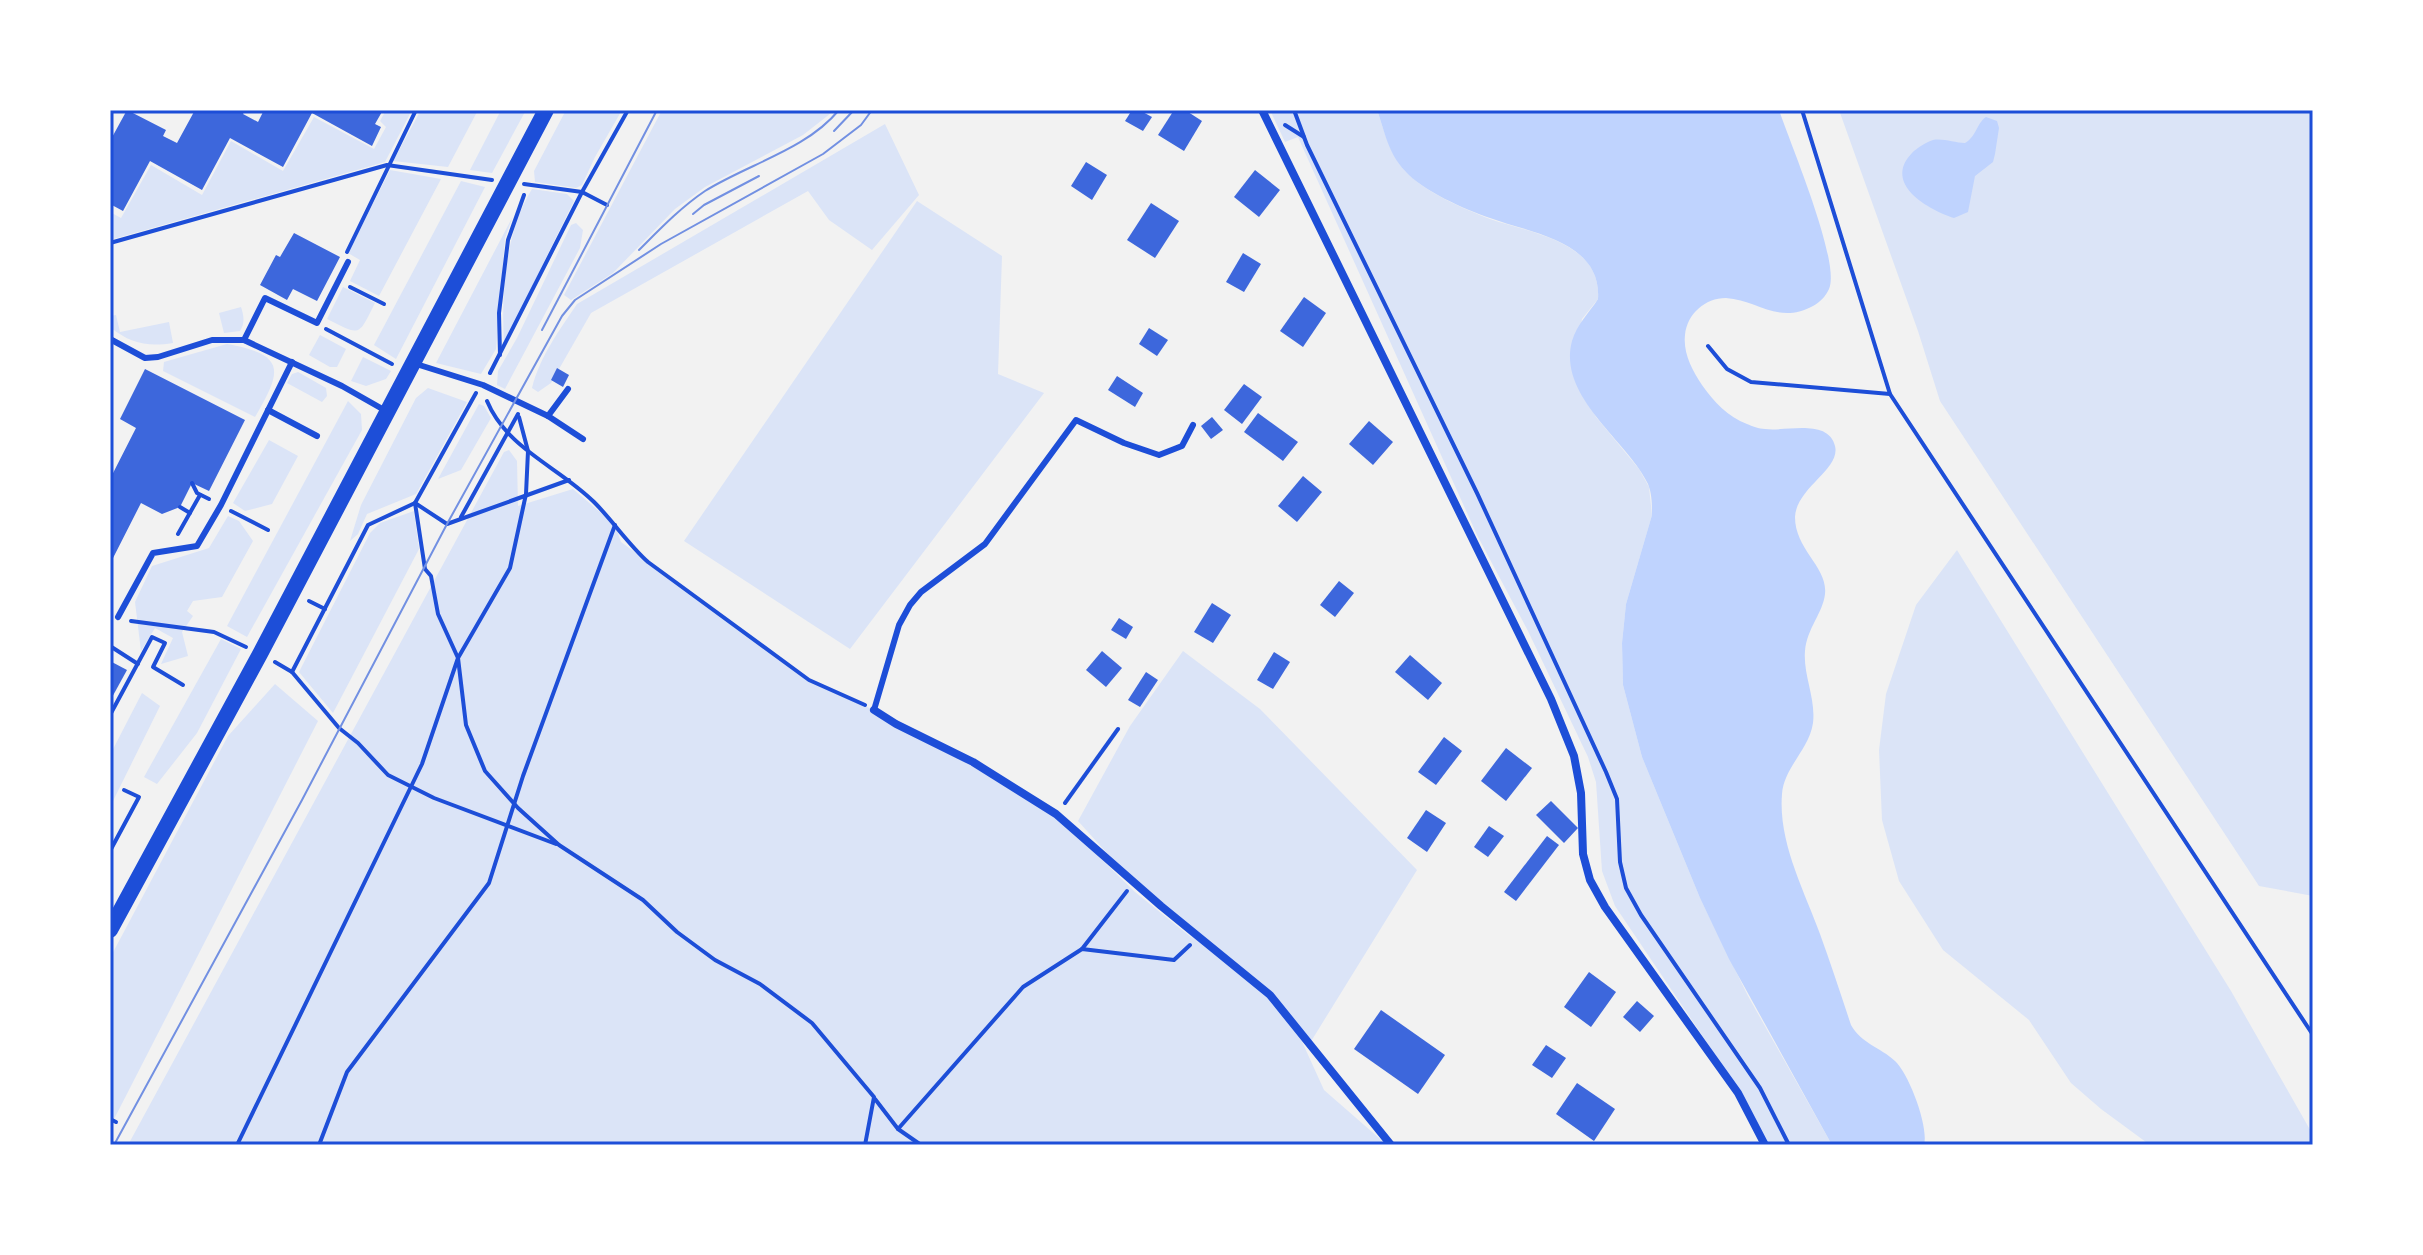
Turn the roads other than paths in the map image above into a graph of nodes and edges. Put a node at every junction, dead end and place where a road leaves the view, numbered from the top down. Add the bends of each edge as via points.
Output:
1 (546, 110) edge
2 (1262, 110) edge
3 (348, 262) dead end
4 (110, 339) edge
5 (244, 340) junction
6 (292, 362) junction
7 (413, 363) junction
8 (568, 389) dead end
9 (268, 410) junction
10 (387, 412) junction
11 (548, 416) junction
12 (1193, 425) dead end
13 (317, 436) dead end
14 (583, 439) dead end
15 (118, 617) road end
16 (874, 710) joint
17 (110, 930) edge
18 (1391, 1145) edge
19 (1765, 1145) edge

1 - 7 main road
2 - 19 street via 1551,699 1574,756 1590,880 1738,1093
3 - 5 lane via 317,323 265,298
4 - 5 lane via 145,358 212,340
5 - 6 lane
6 - 9 lane
6 - 10 lane
7 - 10 main road
7 - 11 lane
8 - 11 lane
9 - 13 lane
9 - 15 lane via 197,546 153,553
10 - 17 main road
11 - 14 lane
12 - 16 lane via 1182,446 1159,455 1076,420 985,544 910,605
16 - 18 street via 1056,814 1270,995

